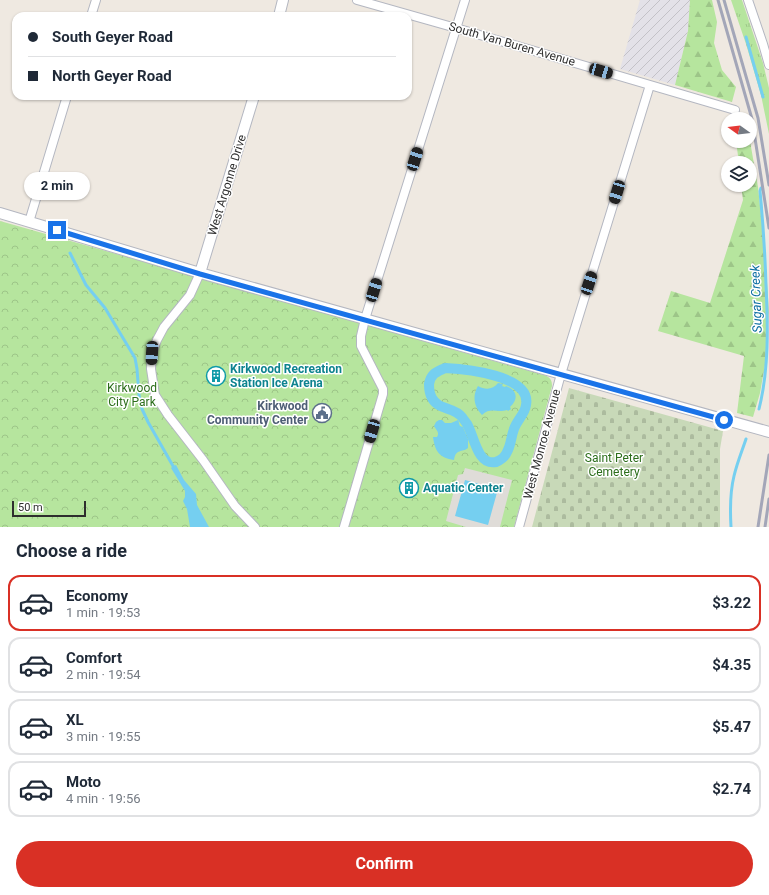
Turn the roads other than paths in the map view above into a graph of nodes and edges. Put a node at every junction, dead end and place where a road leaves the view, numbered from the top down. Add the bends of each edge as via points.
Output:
1 (96, 0) edge
2 (284, 0) edge
3 (357, 0) edge
4 (465, 0) edge
5 (748, 0) edge
6 (92, 12) edge
7 (280, 12) edge
8 (399, 12) edge
9 (412, 16) edge
10 (456, 28) junction
11 (769, 65) edge
12 (650, 85) junction
13 (66, 100) edge
14 (253, 100) edge
15 (736, 110) dead end
16 (0, 213) edge
17 (29, 222) junction
18 (200, 274) junction
19 (365, 319) junction
20 (561, 374) junction
21 (769, 432) edge
22 (255, 527) edge
23 (344, 527) edge
24 (519, 527) edge

1 - 6 street
2 - 7 street
3 - 8 street, South Van Buren Avenue
4 - 10 street
5 - 11 street
9 - 10 street, South Van Buren Avenue
10 - 12 street, South Van Buren Avenue
10 - 19 street
12 - 15 street, South Van Buren Avenue
12 - 20 street, West Monroe Avenue
13 - 17 street
14 - 18 street, West Argonne Drive
16 - 17 street
17 - 18 street
18 - 19 street
18 - 22 street via 190,295 164,327 152,353 151,369 155,395 235,506
19 - 20 street
19 - 23 street via 361,346 383,389
20 - 21 street
20 - 24 street, West Monroe Avenue

